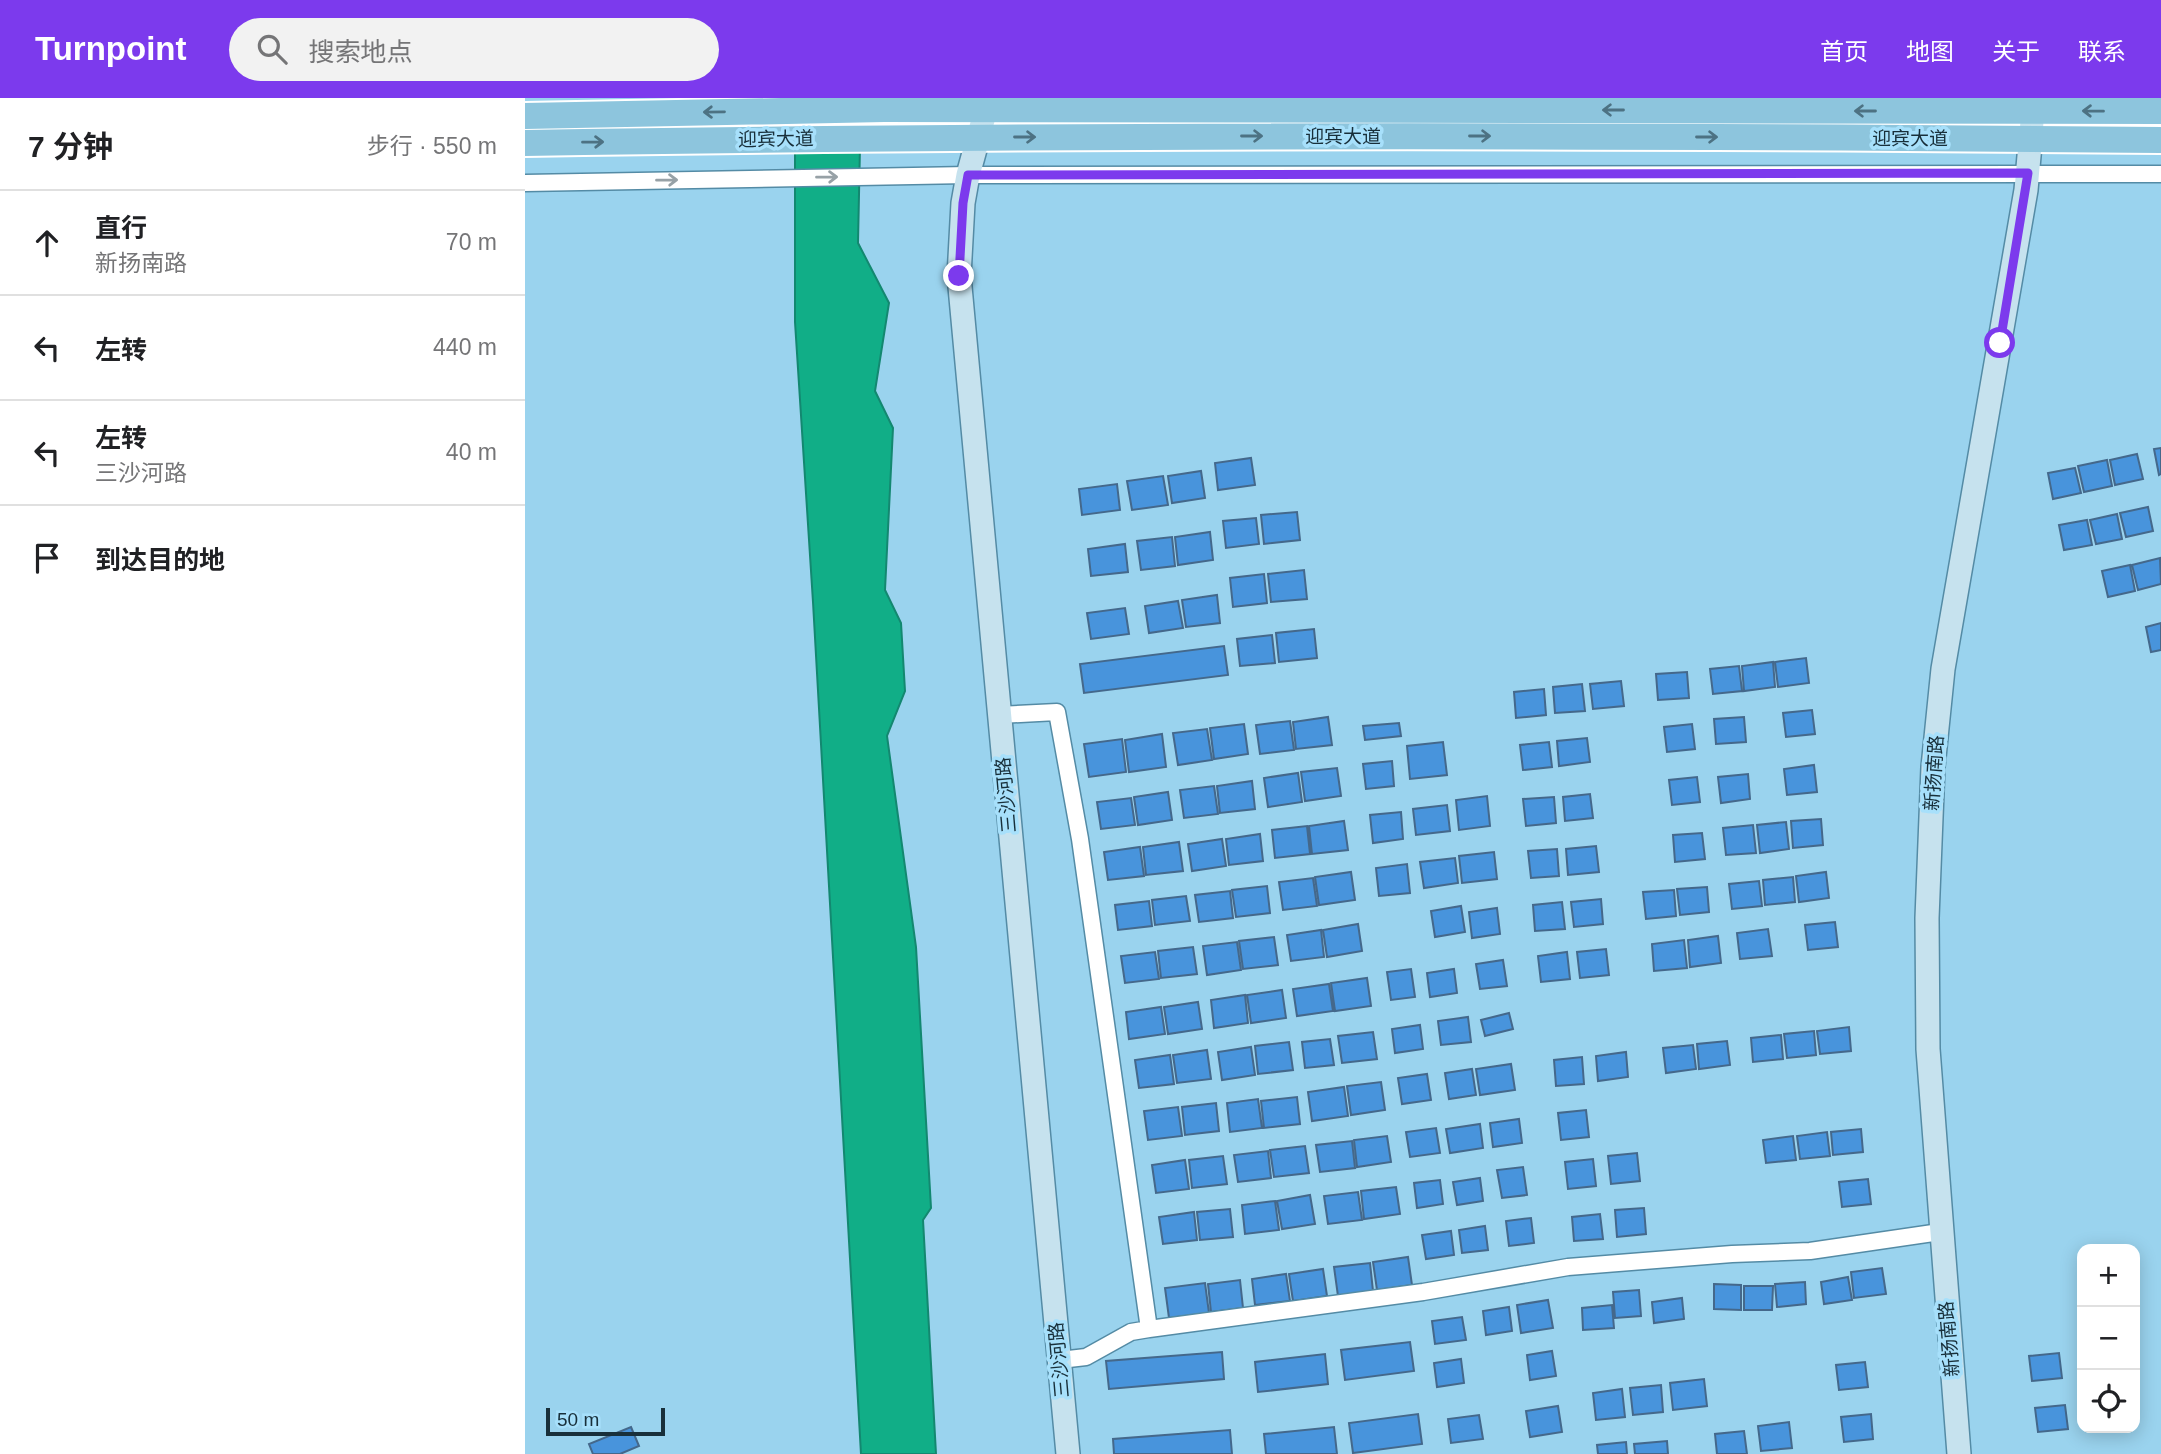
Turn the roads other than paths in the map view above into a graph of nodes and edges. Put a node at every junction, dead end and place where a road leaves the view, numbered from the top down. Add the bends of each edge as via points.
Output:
1 (987, 104) edge
2 (2034, 104) edge
3 (1288, 108) junction
4 (2161, 111) edge
5 (525, 117) edge
6 (1287, 136) junction
7 (978, 138) junction
8 (2031, 138) junction
9 (2161, 140) edge
10 (525, 144) edge
11 (2028, 173) junction
12 (2161, 174) edge
13 (968, 175) junction
14 (525, 183) edge
15 (999, 715) junction
16 (1940, 1232) junction
17 (1149, 1329) junction
18 (1060, 1360) junction
19 (1068, 1454) edge
20 (1959, 1454) edge

1 - 3 main road, 迎宾大道
1 -> 5 main road, 迎宾大道
1 - 7 street, 三沙河路
2 -> 3 main road, 迎宾大道
4 -> 2 main road, 迎宾大道
2 - 8 street, 新扬南路
3 - 6 main road
7 -> 6 main road, 迎宾大道
6 -> 8 main road, 迎宾大道
10 -> 7 main road, 迎宾大道
7 - 13 street, 三沙河路
8 - 9 main road, 迎宾大道
8 - 11 street, 新扬南路
11 - 12 street
11 - 13 street
11 - 16 street, 新扬南路 via 1943,669 1933,767 1928,1049
14 -> 13 street
13 - 15 street, 三沙河路 via 959,276
15 - 17 street via 1057,712 1080,839
15 - 18 street, 三沙河路
16 - 17 street via 1810,1251 1567,1267 1423,1292
16 - 20 street, 新扬南路
17 - 18 street via 1131,1332 1086,1356
18 - 19 street, 三沙河路

